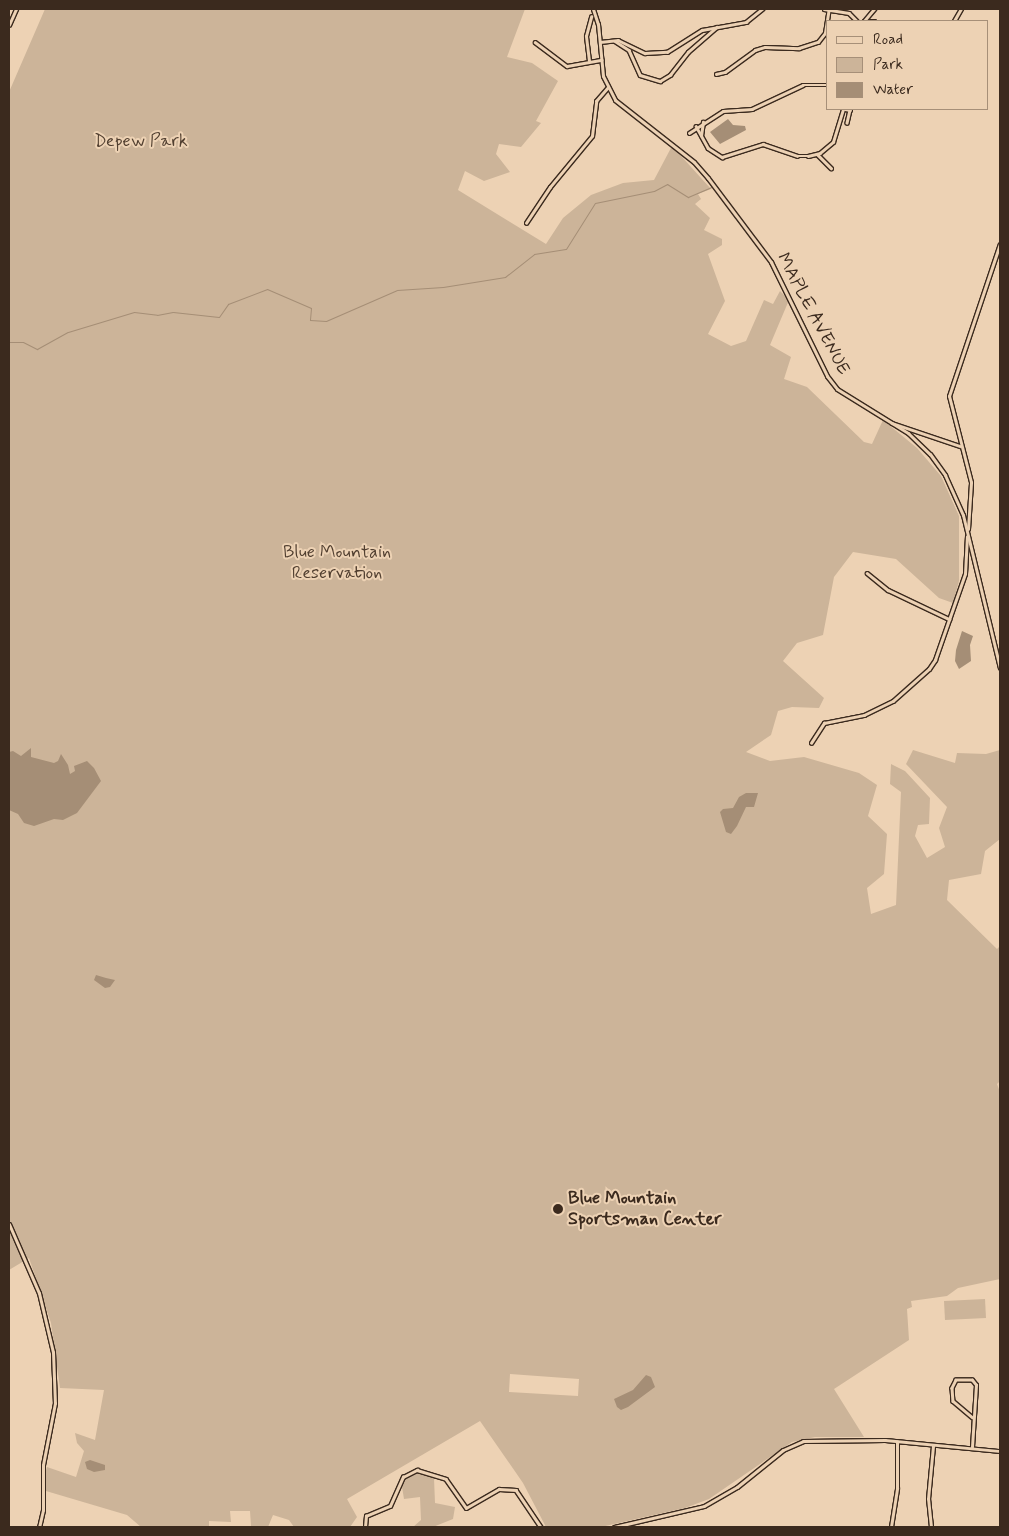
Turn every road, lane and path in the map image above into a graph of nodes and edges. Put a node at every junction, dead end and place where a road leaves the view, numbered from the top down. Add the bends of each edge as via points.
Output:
1 (16, 9) edge
2 (593, 9) edge
3 (762, 9) edge
4 (824, 9) edge
5 (829, 9) edge
6 (874, 9) edge
7 (961, 9) edge
8 (591, 16) dead end
9 (856, 20) edge
10 (865, 20) edge
11 (955, 20) edge
12 (9, 25) edge
13 (718, 26) junction
14 (826, 28) edge
15 (615, 41) junction
16 (535, 42) dead end
17 (600, 42) junction
18 (601, 60) junction
19 (589, 61) junction
20 (716, 74) dead end
21 (826, 85) edge
22 (608, 88) junction
23 (844, 110) edge
24 (850, 110) edge
25 (703, 122) junction
26 (847, 123) dead end
27 (696, 126) junction
28 (689, 133) dead end
29 (701, 136) junction
30 (818, 154) junction
31 (831, 168) dead end
32 (526, 223) dead end
33 (1000, 244) edge
34 (999, 253) edge
35 (892, 423) junction
36 (960, 446) junction
37 (968, 532) junction
38 (867, 573) dead end
39 (949, 619) junction
40 (1000, 668) edge
41 (811, 743) dead end
42 (9, 1224) edge
43 (972, 1417) junction
44 (897, 1442) junction
45 (933, 1446) junction
46 (972, 1447) junction
47 (1000, 1451) edge
48 (39, 1527) edge
49 (365, 1527) edge
50 (541, 1527) edge
51 (614, 1527) edge
52 (891, 1527) edge
53 (931, 1527) edge

1 - 12 street
2 - 17 street, MAPLE AVENUE
3 - 13 street via 746,22
4 - 5 street
5 - 9 street via 849,13
6 - 10 street
7 - 11 street
8 - 19 street via 586,36
13 - 15 street via 702,30 673,50 658,54 645,52 622,40
13 - 15 street via 688,52 670,75 660,81 640,75 629,50
14 - 20 street via 818,42 800,48 765,47 755,50 725,72
15 - 17 street
16 - 19 street via 567,66
17 - 18 street, MAPLE AVENUE
18 - 19 street
18 - 22 street, MAPLE AVENUE
21 - 25 street via 796,87 759,106 728,109
22 - 32 street via 596,101 592,136 550,187
22 - 35 street, MAPLE AVENUE via 625,111 694,162 754,238 775,268 832,383 850,399
23 - 30 street via 836,138
24 - 26 street
25 - 27 street
25 - 29 street
27 - 28 street
27 - 29 street
29 - 30 street via 708,148 722,157 763,144 797,156
30 - 31 street
33 - 34 street
34 - 36 street via 948,396
35 - 36 street
35 - 37 street, MAPLE AVENUE via 916,440 937,463 956,496
36 - 37 street via 972,490
37 - 39 street via 965,574
37 - 40 street, MAPLE AVENUE
38 - 39 street via 888,590
39 - 41 street via 935,660 925,674 896,699 864,715 824,723
42 - 48 street via 39,1293 53,1352 54,1418 43,1465 44,1510
43 - 43 street via 976,1384 972,1380 958,1380 952,1388 954,1402
43 - 46 street
44 - 45 street
44 - 51 street via 803,1441 783,1450 737,1487 704,1506
44 - 52 street via 897,1488
45 - 46 street
45 - 53 street via 928,1499
46 - 47 street
49 - 50 street via 366,1516 390,1506 403,1477 417,1470 446,1479 466,1508 499,1489 512,1488 527,1502

